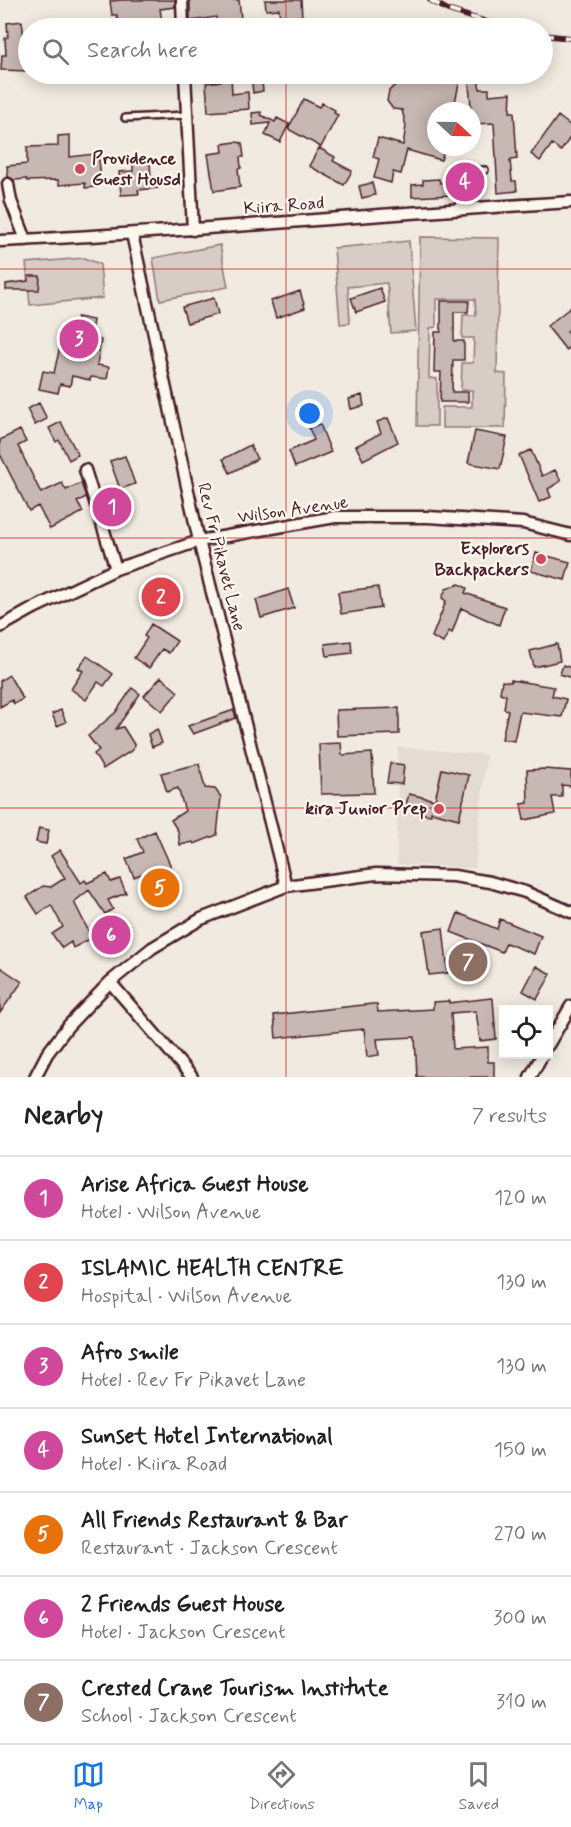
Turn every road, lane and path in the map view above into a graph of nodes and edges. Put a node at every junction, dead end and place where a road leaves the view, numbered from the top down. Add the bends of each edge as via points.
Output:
1 (182, 0) edge
2 (183, 18) edge
3 (186, 84) edge
4 (187, 115) junction
5 (125, 118) dead end
6 (485, 170) dead end
7 (8, 184) dead end
8 (571, 202) edge
9 (459, 209) junction
10 (193, 230) junction
11 (132, 234) junction
12 (26, 240) junction
13 (0, 241) edge
14 (85, 470) dead end
15 (571, 535) edge
16 (199, 541) junction
17 (116, 569) junction
18 (0, 627) edge
19 (286, 886) junction
20 (571, 912) edge
21 (110, 982) junction
22 (571, 1006) edge
23 (553, 1038) edge
24 (540, 1059) edge
25 (34, 1077) edge
26 (192, 1077) edge
27 (530, 1077) edge

1 - 2 street
3 - 4 street
4 - 5 lane
4 - 10 street
6 - 9 lane via 464,171 459,182
7 - 12 street
8 - 9 street, Kiira Road
9 - 10 street, Kiira Road
10 - 11 street, Kiira Road
11 - 12 street, Kiira Road
11 - 16 street, Rev Fr Pikavet Lane
12 - 13 street, Kiira Road
14 - 17 street
15 - 16 street, Wilson Avenue via 511,522 335,517
16 - 17 street, Wilson Avenue
16 - 19 street, Rev Fr Pikavet Lane
17 - 18 street, Wilson Avenue
19 - 20 street via 376,874 454,876 525,892
19 - 21 street via 201,919 152,948
21 - 25 street via 68,1026
21 - 26 street
22 - 23 street
24 - 27 street

